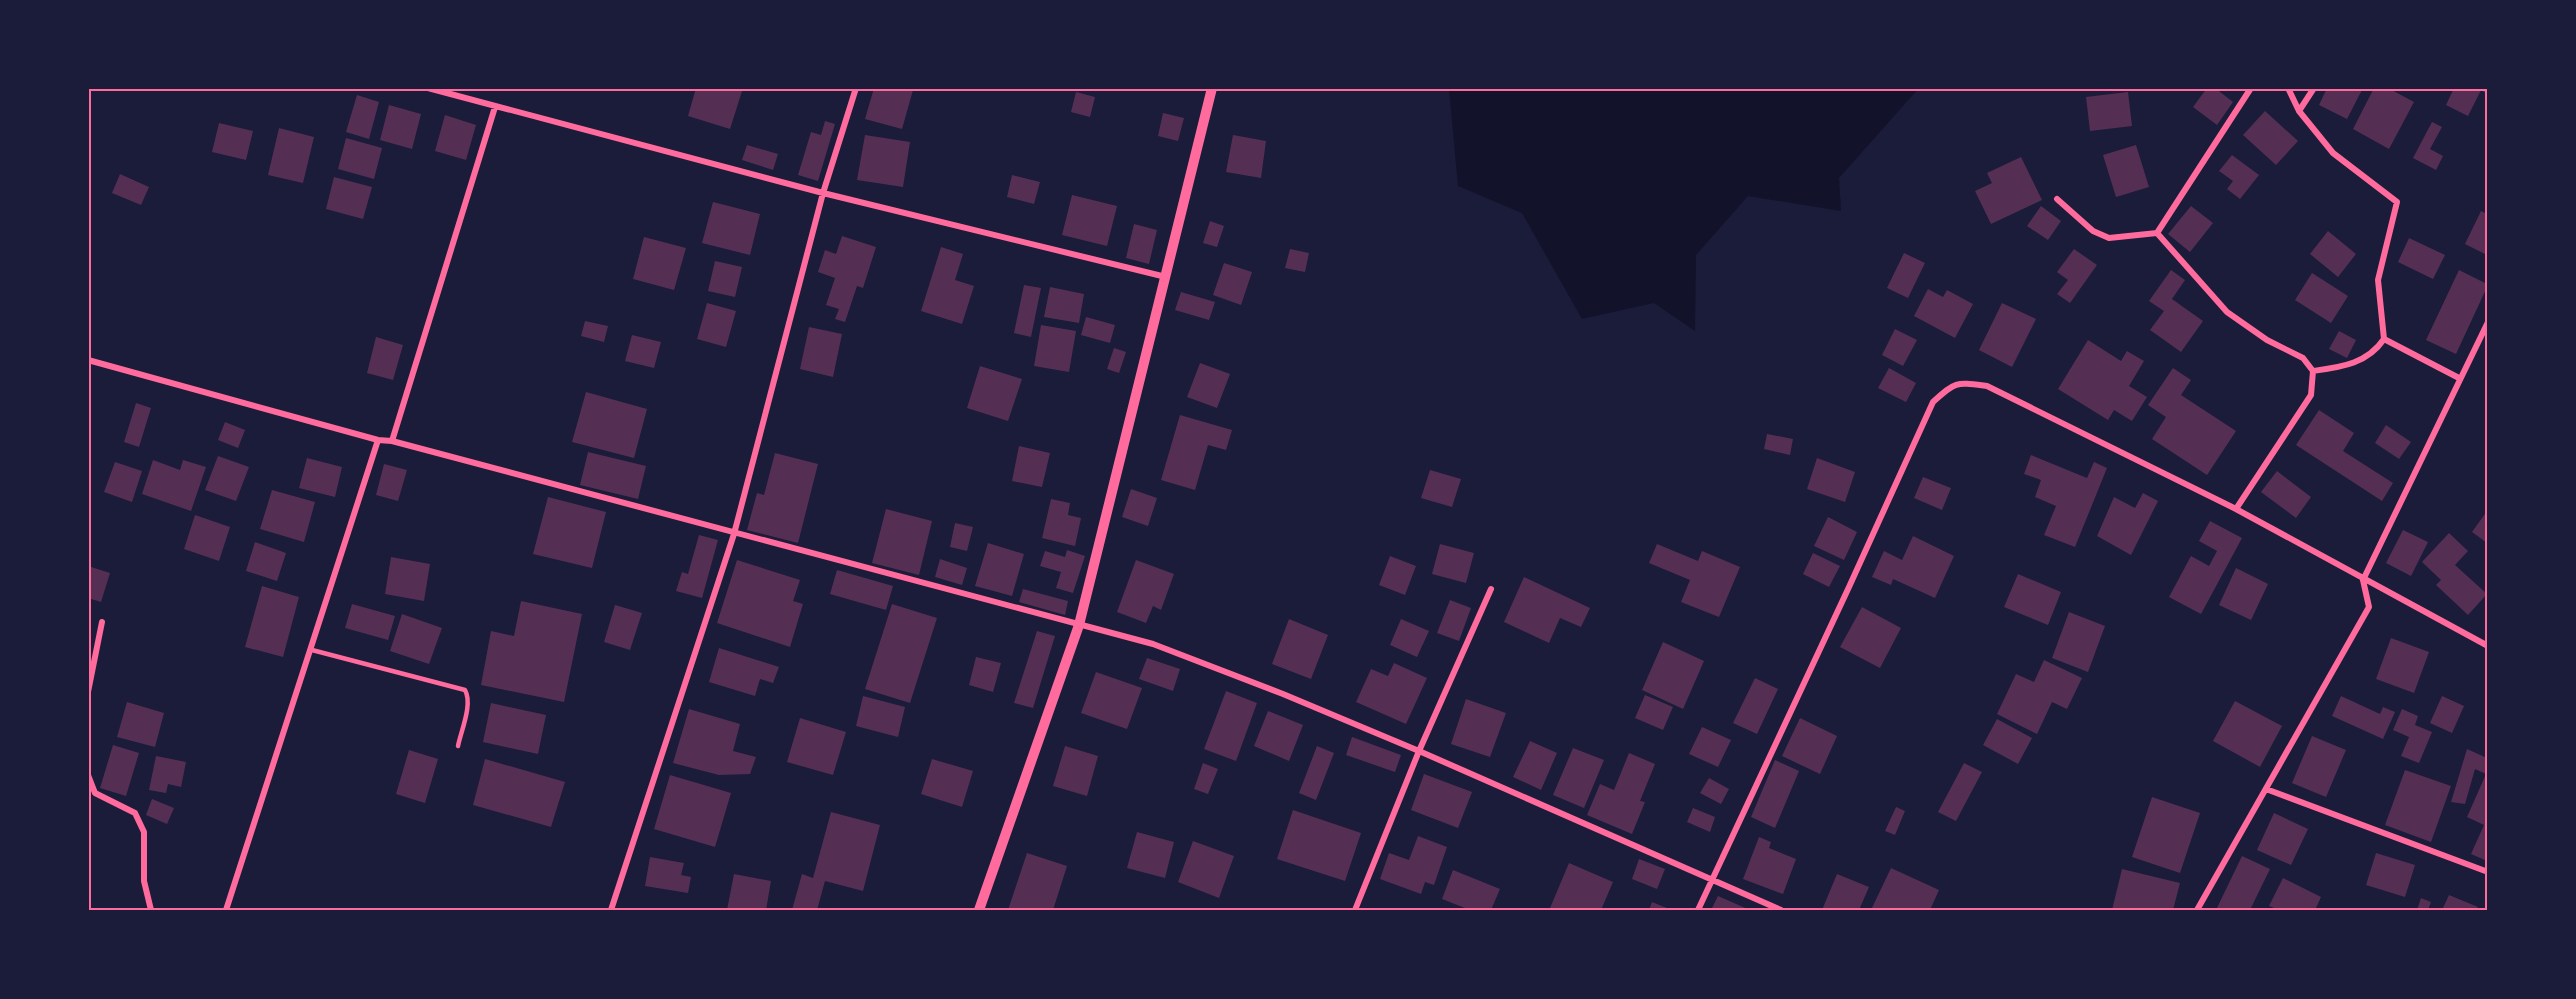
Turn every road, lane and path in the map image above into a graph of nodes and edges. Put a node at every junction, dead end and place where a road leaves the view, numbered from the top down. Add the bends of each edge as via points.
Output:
1 (428, 88) edge
2 (856, 88) edge
3 (1212, 88) edge
4 (2251, 88) edge
5 (2288, 88) edge
6 (2314, 88) edge
7 (495, 107) junction
8 (2299, 111) junction
9 (823, 193) junction
10 (2057, 199) dead end
11 (2157, 233) junction
12 (1167, 277) junction
13 (2487, 322) edge
14 (2384, 339) junction
15 (88, 360) edge
16 (2313, 371) junction
17 (2459, 378) junction
18 (378, 440) junction
19 (392, 441) junction
20 (2236, 509) junction
21 (734, 534) junction
22 (2363, 580) junction
23 (1491, 589) dead end
24 (102, 622) dead end
25 (1079, 625) junction
26 (2487, 646) edge
27 (312, 650) junction
28 (88, 692) edge
29 (458, 746) dead end
30 (1419, 751) junction
31 (88, 775) edge
32 (2266, 789) junction
33 (2487, 872) edge
34 (1711, 880) junction
35 (151, 910) edge
36 (226, 910) edge
37 (611, 910) edge
38 (979, 910) edge
39 (1354, 910) edge
40 (1698, 910) edge
41 (1781, 910) edge
42 (2197, 910) edge

1 - 7 street
2 - 9 street
3 - 12 street
4 - 11 street
5 - 8 street
6 - 8 street
7 - 9 street
7 - 19 street
8 - 14 street via 2333,153 2397,202 2378,280
9 - 12 street
9 - 21 street
10 - 11 street via 2093,231 2109,238
11 - 16 street via 2227,312 2267,340 2303,358
12 - 25 street
13 - 17 street
14 - 16 street via 2374,353 2343,367
14 - 17 street
15 - 18 street
16 - 20 street via 2311,395
17 - 22 street
18 - 19 street
18 - 27 street
19 - 21 street
20 - 22 street
20 - 34 street via 1987,386 1951,385 1933,402
21 - 25 street
21 - 37 street
22 - 26 street
22 - 32 street via 2369,607
23 - 30 street
24 - 28 street
25 - 30 street via 1153,644
25 - 38 street
27 - 29 lane via 465,690 467,705
27 - 36 street
30 - 34 street
30 - 39 street
31 - 35 street via 95,793 135,813 144,832 144,881
32 - 33 street
32 - 42 street
34 - 40 street
34 - 41 street

